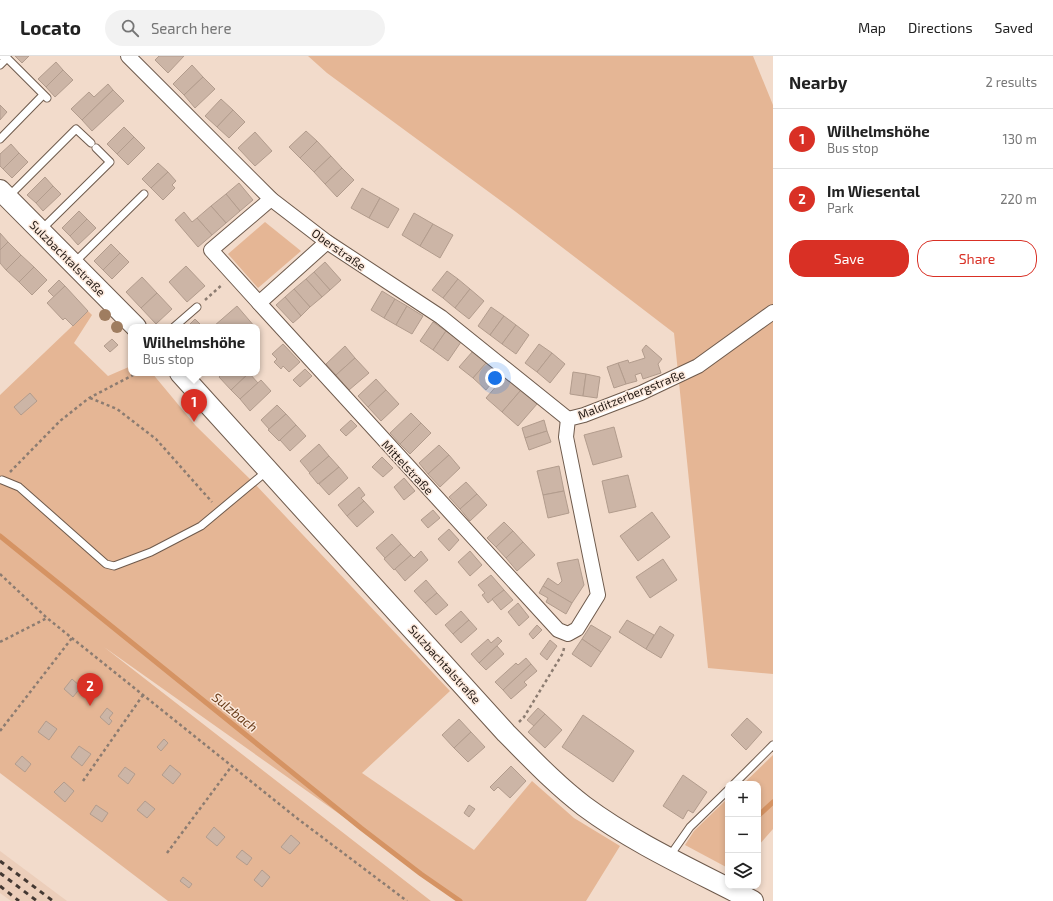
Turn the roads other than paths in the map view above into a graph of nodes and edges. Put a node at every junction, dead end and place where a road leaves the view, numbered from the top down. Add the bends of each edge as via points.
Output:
1 (128, 56) edge
2 (4, 57) edge
3 (0, 66) edge
4 (0, 139) edge
5 (4, 194) edge
6 (144, 194) dead end
7 (271, 199) junction
8 (40, 230) junction
9 (327, 242) junction
10 (74, 264) junction
11 (259, 303) junction
12 (197, 307) road end
13 (773, 312) edge
14 (133, 324) edge
15 (177, 324) edge
16 (183, 376) edge
17 (568, 419) junction
18 (269, 470) junction
19 (2, 480) road end
20 (558, 630) joint
21 (773, 745) edge
22 (737, 781) edge
23 (725, 793) edge
24 (669, 857) junction
25 (754, 901) edge

1 - 7 street, Oberstraße
2 - 3 lane
2 - 4 lane via 45,96
5 - 8 main road, Sulzbachtalstraße
5 - 8 lane via 76,129 110,162
6 - 10 lane
7 - 9 street, Oberstraße
7 - 11 street, Mittelstraße via 211,250
8 - 10 main road, Sulzbachtalstraße
9 - 11 street
9 - 17 street, Oberstraße via 441,317
10 - 14 main road, Sulzbachtalstraße
11 - 20 street, Mittelstraße
12 - 15 lane
13 - 17 street, Malditzerbergstraße via 698,366 642,393
16 - 18 main road, Sulzbachtalstraße
17 - 20 street, Malditzerbergstraße via 566,437 598,594 577,629 568,634
18 - 19 lane via 201,526 151,552 114,566 106,564 19,487
18 - 24 main road, Sulzbachtalstraße via 506,733 549,777 619,830
21 - 22 lane
23 - 24 lane via 690,827
24 - 25 main road, Sulzbachtalstraße

